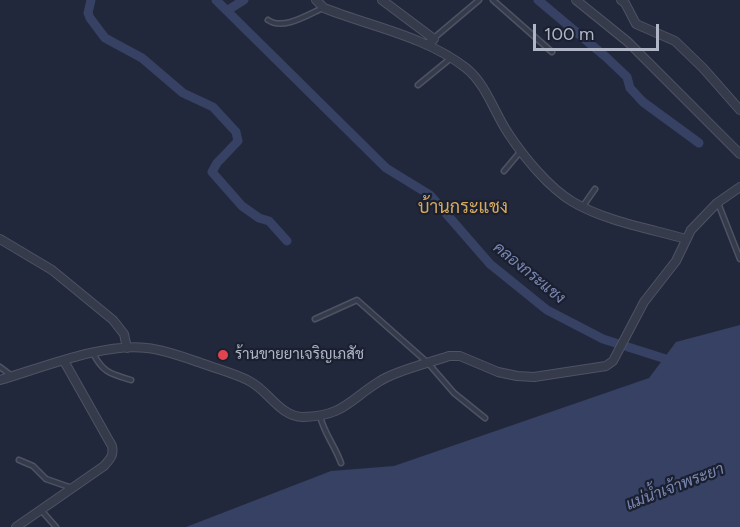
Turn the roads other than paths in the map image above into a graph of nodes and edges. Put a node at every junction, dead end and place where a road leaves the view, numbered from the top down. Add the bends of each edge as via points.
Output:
1 (316, 0) edge
2 (382, 0) edge
3 (479, 0) edge
4 (493, 0) edge
5 (576, 0) edge
6 (621, 0) edge
7 (324, 8) junction
8 (268, 20) dead end
9 (434, 39) junction
10 (427, 45) junction
11 (552, 52) dead end
12 (452, 58) junction
13 (418, 86) dead end
14 (740, 110) edge
15 (521, 151) junction
16 (740, 154) edge
17 (504, 171) dead end
18 (740, 187) edge
19 (595, 189) dead end
20 (717, 203) junction
21 (582, 207) junction
22 (0, 239) edge
23 (686, 239) junction
24 (740, 259) edge
25 (315, 319) dead end
26 (127, 348) junction
27 (93, 352) junction
28 (64, 361) junction
29 (428, 363) junction
30 (0, 367) edge
31 (12, 376) junction
32 (0, 380) edge
33 (131, 380) dead end
34 (320, 416) junction
35 (485, 418) dead end
36 (19, 460) dead end
37 (341, 463) dead end
38 (72, 488) junction
39 (40, 510) junction
40 (16, 527) edge
41 (55, 527) edge

1 - 7 street
2 - 9 street
3 - 9 lane
4 - 11 lane
5 - 16 street via 628,42
6 - 14 street via 636,24 675,41
7 - 8 lane via 288,22
7 - 10 street
9 - 10 street
10 - 12 street
12 - 13 lane
12 - 15 street via 481,83 492,108
15 - 17 lane
15 - 21 street via 557,190
18 - 20 street
19 - 21 lane
20 - 23 street
20 - 24 lane
21 - 23 street
22 - 26 street via 52,270 104,313 120,328
23 - 29 street via 676,261 650,293 614,361 600,368 534,377 508,375 460,356
25 - 29 lane via 357,300
26 - 27 street
26 - 34 street via 159,350 230,373 252,383 295,416
27 - 28 street
27 - 33 lane via 105,371
28 - 31 street
28 - 38 street via 114,453 104,466
29 - 34 street via 387,378 346,407
29 - 35 lane via 444,384
30 - 31 lane
31 - 32 street
34 - 37 lane
36 - 38 lane via 46,478
38 - 39 street
39 - 40 street
39 - 41 lane

